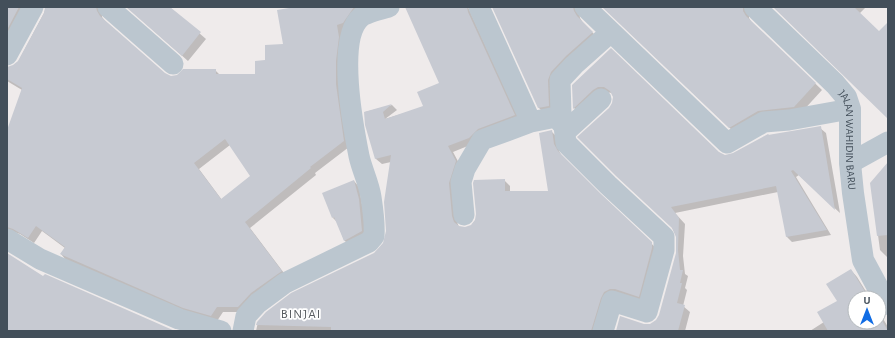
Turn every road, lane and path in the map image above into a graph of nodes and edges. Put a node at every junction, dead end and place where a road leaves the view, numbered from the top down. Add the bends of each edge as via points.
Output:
1 (33, 7) edge
2 (108, 7) edge
3 (389, 7) edge
4 (479, 7) edge
5 (585, 7) edge
6 (755, 7) edge
7 (611, 32) junction
8 (7, 55) edge
9 (173, 64) dead end
10 (601, 99) dead end
11 (850, 109) junction
12 (531, 122) junction
13 (560, 124) junction
14 (888, 142) edge
15 (850, 163) junction
16 (464, 215) dead end
17 (7, 239) edge
18 (888, 304) edge
19 (221, 331) edge
20 (243, 331) edge
21 (603, 331) edge

1 - 8 street
2 - 9 street
3 - 20 street via 362,16 354,26 348,46 349,97 360,157 371,195 374,236 369,242 285,283 246,316
4 - 12 street
5 - 7 street
6 - 11 street, JALAN WAHIDIN BARU via 835,84 846,97
7 - 11 street via 727,143 764,122
7 - 13 street via 574,64 560,80
10 - 13 street
11 - 15 street, JALAN WAHIDIN BARU
12 - 13 street
12 - 16 street via 482,140 461,182
13 - 21 street via 566,143 664,237 664,250 647,312 612,301
14 - 15 street
15 - 18 street, JALAN WAHIDIN BARU via 863,260
17 - 19 street via 40,259 179,320

